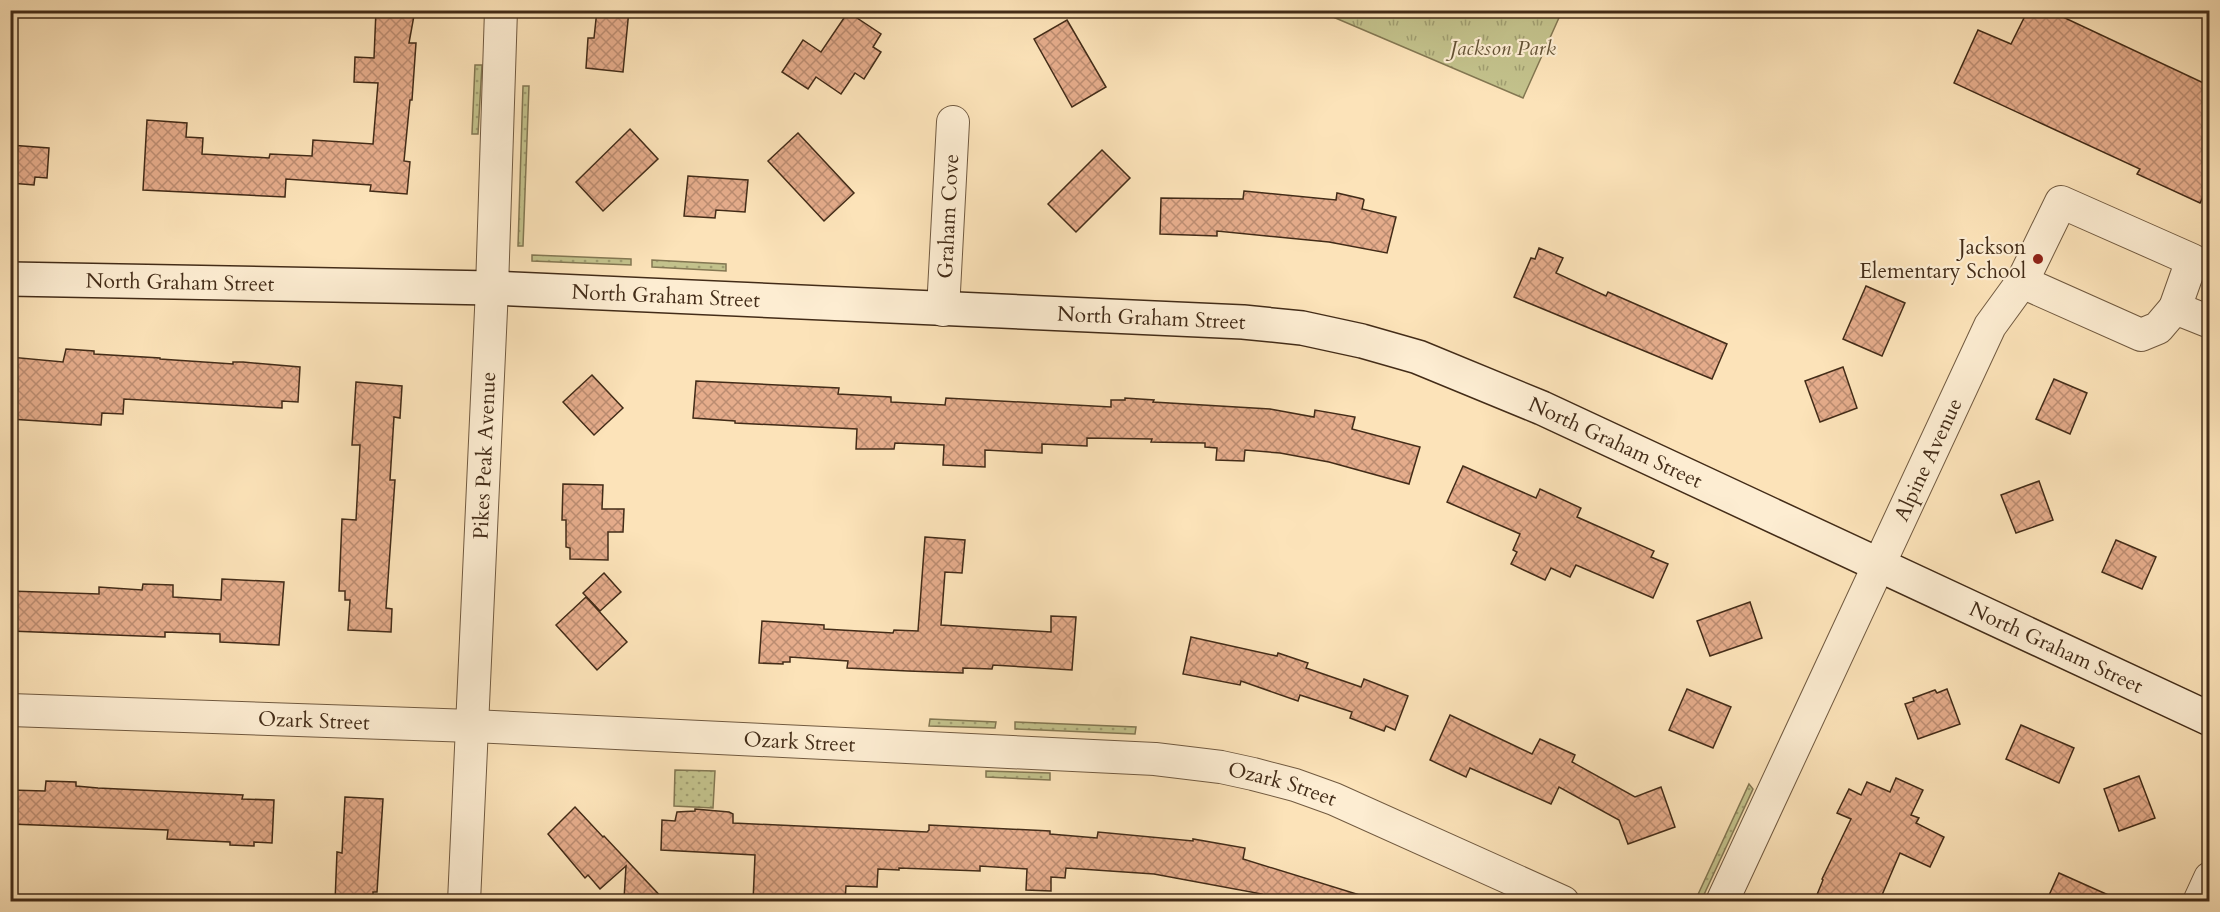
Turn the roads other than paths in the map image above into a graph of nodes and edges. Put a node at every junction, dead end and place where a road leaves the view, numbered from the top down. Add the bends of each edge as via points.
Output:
1 (501, 10) edge
2 (953, 122) dead end
3 (10, 279) edge
4 (2022, 282) junction
5 (492, 288) junction
6 (2175, 308) junction
7 (943, 310) junction
8 (2210, 322) edge
9 (1879, 565) junction
10 (10, 710) edge
11 (2210, 719) edge
12 (472, 726) junction
13 (2210, 878) edge
14 (464, 902) edge
15 (1563, 902) edge
16 (1722, 902) edge
17 (2199, 902) edge

1 - 5 street, Pikes Peak Avenue
2 - 7 street, Graham Cove
3 - 5 main road, North Graham Street
4 - 6 street via 2141,335 2158,328
4 - 6 street, Alpine Avenue via 2061,201 2192,260
4 - 9 street, Alpine Avenue via 1990,326
5 - 7 main road, North Graham Street
5 - 12 street, Pikes Peak Avenue
6 - 8 street
7 - 9 main road, North Graham Street via 1243,322 1302,328 1362,341 1418,357 1542,408
9 - 11 main road, North Graham Street
9 - 16 street, Alpine Avenue
10 - 12 street, Ozark Street
12 - 14 street, Pikes Peak Avenue
12 - 15 street, Ozark Street via 1061,753 1221,767 1335,799
13 - 17 street

